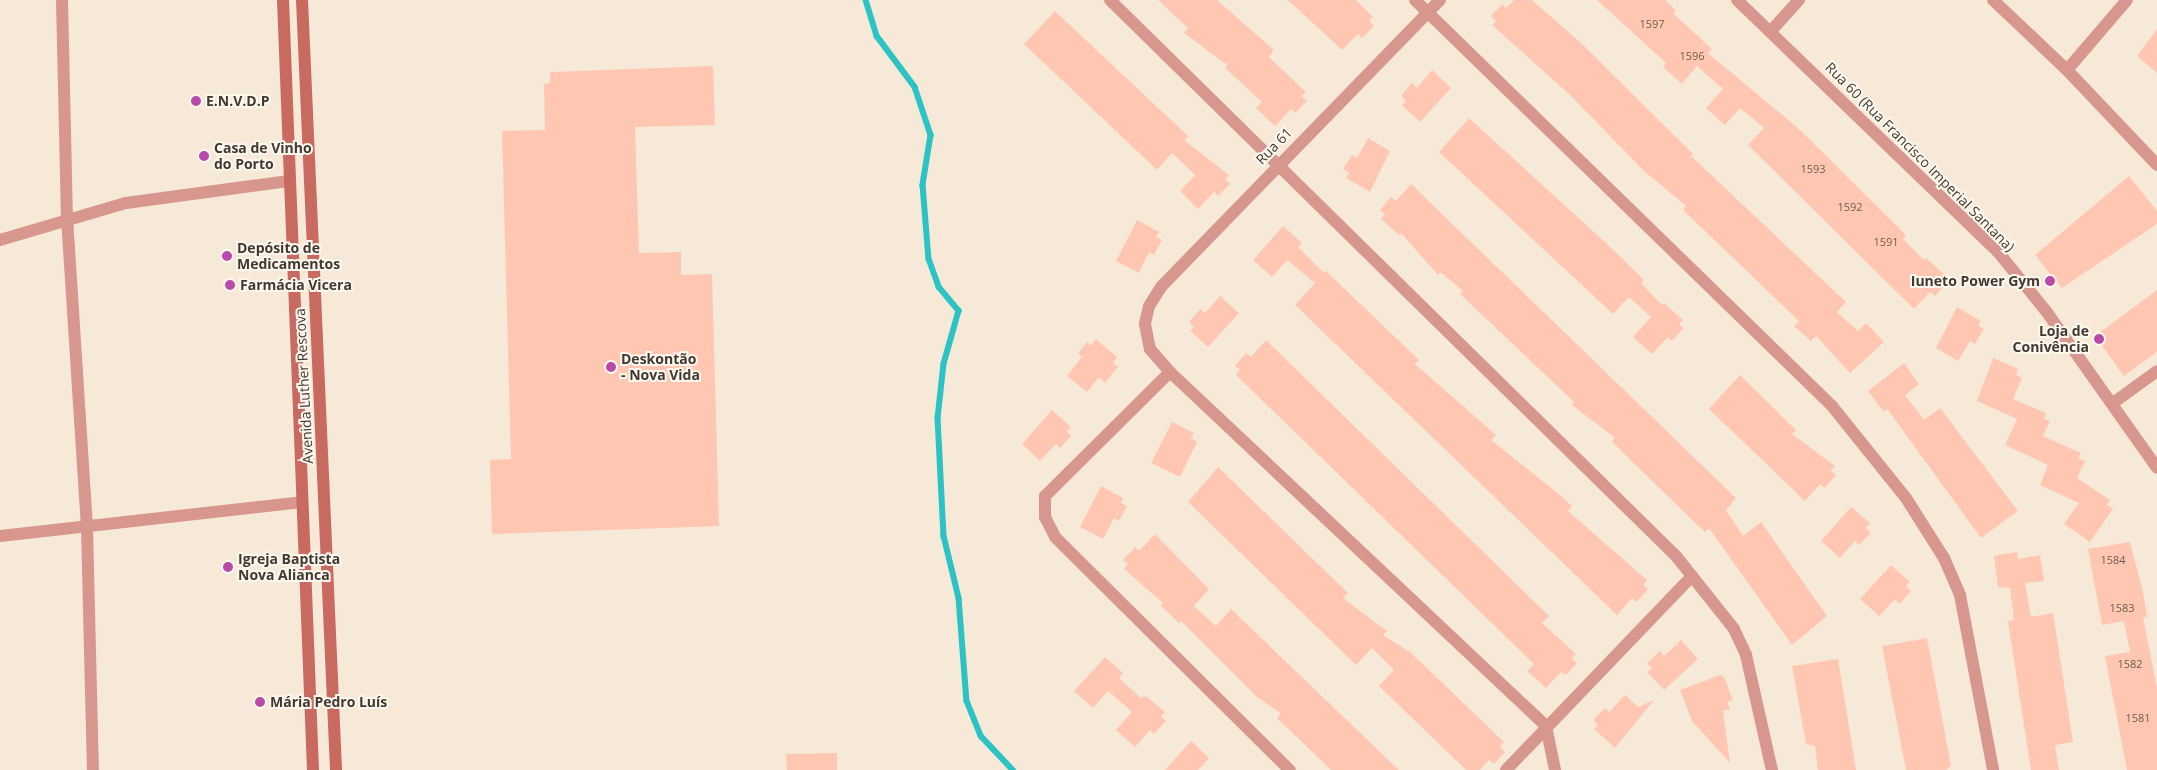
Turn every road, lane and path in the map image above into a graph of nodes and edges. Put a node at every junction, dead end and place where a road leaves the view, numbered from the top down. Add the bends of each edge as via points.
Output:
1 (62, 0) edge
2 (282, 0) edge
3 (302, 0) edge
4 (1110, 0) edge
5 (1415, 0) edge
6 (1440, 0) edge
7 (1737, 0) edge
8 (1799, 0) edge
9 (1993, 0) edge
10 (2127, 0) edge
11 (1428, 12) junction
12 (1771, 31) junction
13 (2067, 70) junction
14 (1276, 164) junction
15 (2157, 166) edge
16 (290, 181) junction
17 (67, 218) junction
18 (0, 240) edge
19 (2157, 371) edge
20 (1170, 372) junction
21 (2113, 403) junction
22 (2157, 468) edge
23 (302, 502) junction
24 (86, 528) junction
25 (0, 536) edge
26 (1692, 576) junction
27 (1546, 726) junction
28 (93, 770) edge
29 (313, 770) edge
30 (336, 770) edge
31 (1290, 770) edge
32 (1506, 770) edge
33 (1555, 770) edge
34 (1772, 770) edge
35 (1993, 770) edge

1 - 17 street
2 - 16 main road, Avenida Luther Rescova
3 - 30 main road, Avenida Luther Rescova
4 - 14 street
5 - 11 street
6 - 11 street, Rua 61
7 - 12 street, Rua 60 (Rua Francisco Imperial Santana)
8 - 12 street
9 - 13 street
10 - 13 street
11 - 14 street, Rua 61
11 - 35 street via 1832,406 1906,498 1944,558 1960,594
12 - 21 street, Rua 60 (Rua Francisco Imperial Santana) via 1998,252
13 - 15 street
14 - 20 street, Rua 61 via 1162,287 1149,306 1145,324 1150,349
14 - 26 street
16 - 17 street via 126,203
16 - 23 main road, Avenida Luther Rescova
17 - 18 street
17 - 24 street
19 - 21 street
20 - 27 street
20 - 31 street via 1045,496 1045,517 1055,537
21 - 22 street, Rua 60 (Rua Francisco Imperial Santana)
23 - 24 street
23 - 29 main road, Avenida Luther Rescova
24 - 25 street
24 - 28 street
26 - 27 street
26 - 34 street via 1734,629 1746,654
27 - 32 street
27 - 33 street

